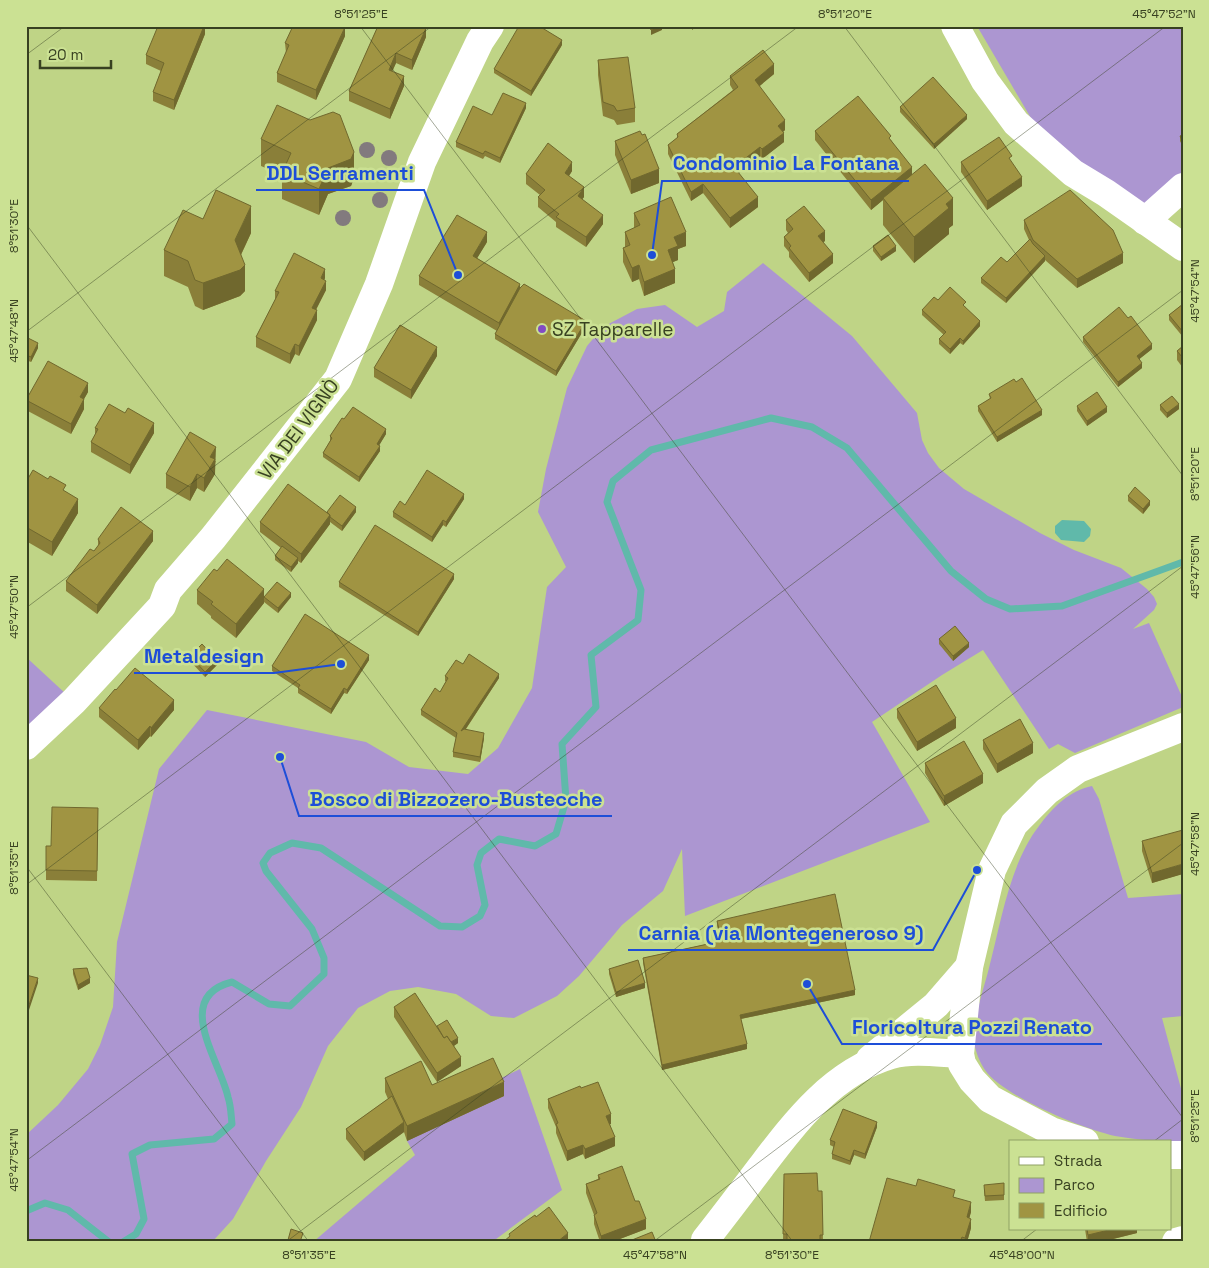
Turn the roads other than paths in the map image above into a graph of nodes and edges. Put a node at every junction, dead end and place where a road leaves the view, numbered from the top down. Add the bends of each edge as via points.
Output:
1 (490, 26) edge
2 (955, 26) edge
3 (1183, 187) edge
4 (1145, 221) junction
5 (1183, 247) edge
6 (1183, 727) edge
7 (26, 746) edge
8 (969, 967) junction
9 (960, 1054) junction
10 (853, 1072) junction
11 (1079, 1140) edge
12 (1183, 1240) edge
13 (706, 1242) edge
14 (1176, 1242) edge

1 - 7 street, VIA DEI VIGNÒ via 422,162 379,284 338,379 214,538 168,590 162,606 74,701
2 - 4 street via 985,81 1016,123 1073,173
3 - 4 street
4 - 5 street
6 - 8 street via 1078,769 1047,791 1014,824 992,870
8 - 9 street
8 - 10 street via 936,1005
9 - 10 street via 919,1052 892,1055
9 - 11 street via 972,1080 990,1099 1051,1131
10 - 13 street via 820,1096 790,1129
12 - 14 street

